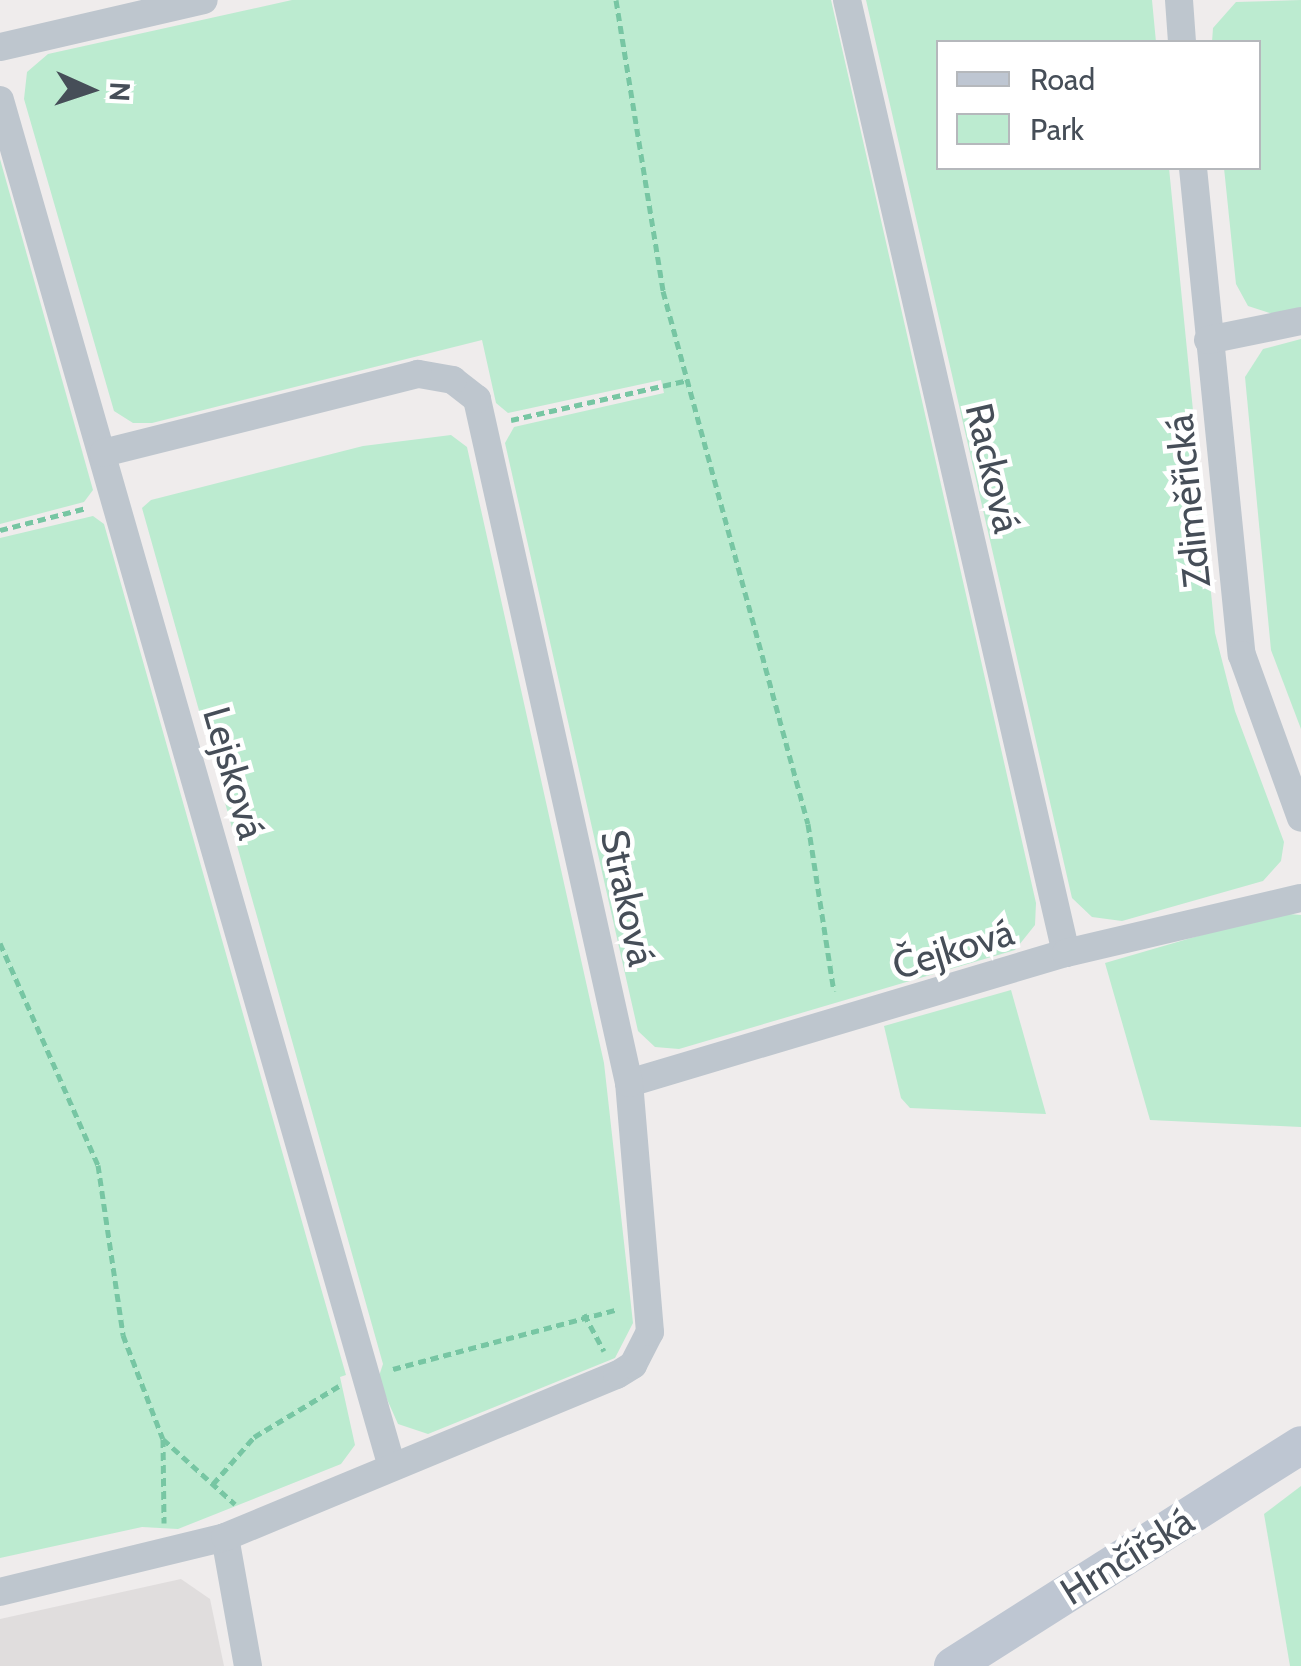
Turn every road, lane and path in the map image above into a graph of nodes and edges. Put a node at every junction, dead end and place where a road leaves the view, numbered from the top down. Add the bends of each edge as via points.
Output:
1 (204, 0) edge
2 (616, 0) edge
3 (847, 0) edge
4 (1180, 0) edge
5 (1182, 40) edge
6 (0, 48) edge
7 (0, 100) edge
8 (1193, 170) edge
9 (1301, 321) edge
10 (1208, 340) junction
11 (689, 380) junction
12 (487, 425) junction
13 (104, 453) junction
14 (99, 504) dead end
15 (0, 530) edge
16 (1301, 818) edge
17 (1301, 898) edge
18 (0, 943) edge
19 (1066, 953) junction
20 (836, 1004) dead end
21 (629, 1083) junction
22 (631, 1308) dead end
23 (584, 1314) junction
24 (607, 1356) dead end
25 (380, 1367) dead end
26 (347, 1382) dead end
27 (164, 1438) junction
28 (1301, 1445) edge
29 (392, 1467) junction
30 (213, 1484) junction
31 (242, 1509) dead end
32 (225, 1537) junction
33 (165, 1547) junction
34 (0, 1592) edge
35 (248, 1666) edge
36 (953, 1666) edge

1 - 6 street
2 - 11 path via 658,260
3 - 19 street, Racková
4 - 5 street
7 - 13 street, Lejsková
8 - 10 street, Zdiměřická
9 - 10 street
10 - 16 street, Zdiměřická via 1242,655
11 - 12 path
11 - 20 path via 738,583 808,824
12 - 13 street, Straková via 467,388 440,374 418,374
12 - 21 street, Straková
13 - 29 street, Lejsková
14 - 15 path
17 - 19 street, Čejková
18 - 27 path via 87,1131 111,1224 122,1335
19 - 21 street, Čejková
21 - 29 street, Straková via 650,1306 644,1350 617,1375
22 - 23 path
23 - 24 path
23 - 25 path via 386,1371
26 - 30 path via 254,1437
27 - 30 path
27 - 33 path
28 - 36 street, Hrnčířská
29 - 32 street, Straková
30 - 31 path
32 - 33 street, Straková
32 - 35 street
33 - 34 street, Straková

